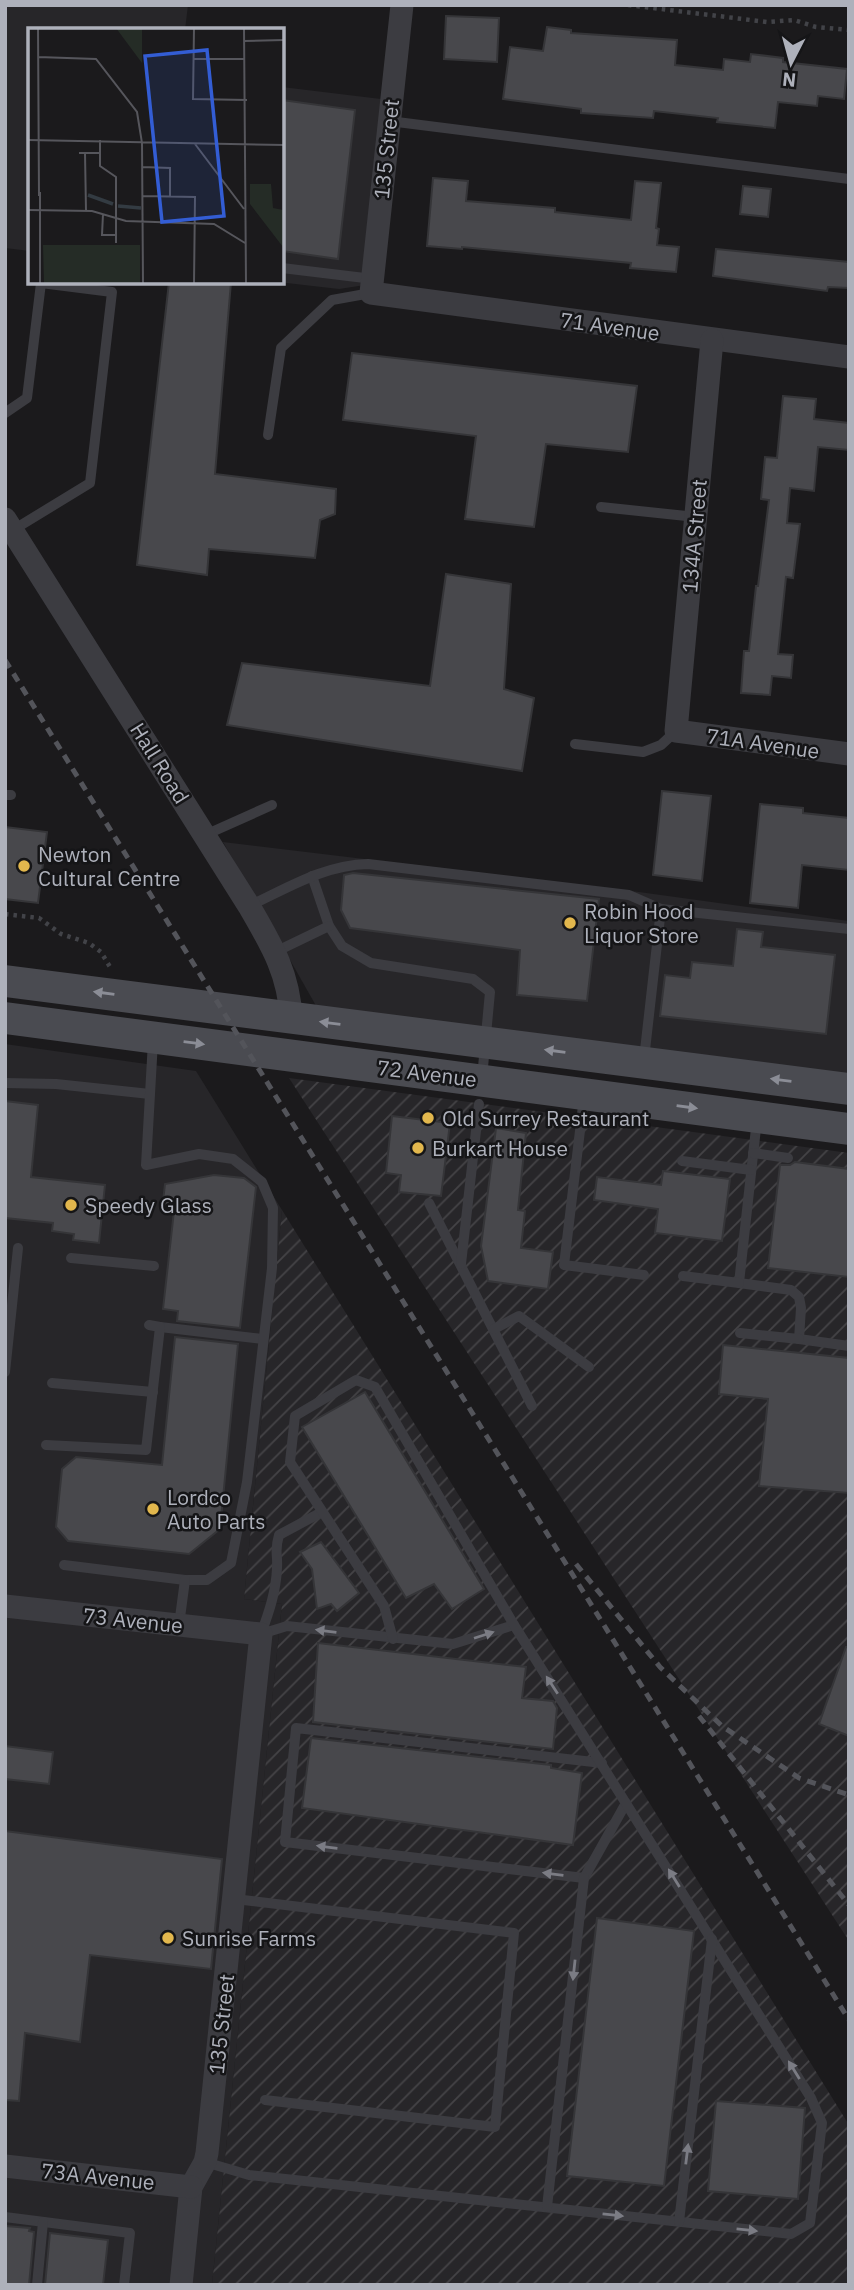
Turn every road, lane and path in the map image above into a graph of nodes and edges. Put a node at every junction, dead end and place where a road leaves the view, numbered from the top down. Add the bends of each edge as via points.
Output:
1 (402, 5) edge
2 (628, 5) edge
3 (849, 30) edge
4 (389, 121) junction
5 (849, 179) edge
6 (284, 268) edge
7 (372, 286) junction
8 (712, 340) junction
9 (849, 358) edge
10 (5, 413) edge
11 (268, 435) dead end
12 (601, 508) dead end
13 (696, 517) junction
14 (9, 524) edge
15 (676, 731) junction
16 (575, 744) dead end
17 (849, 754) edge
18 (272, 805) dead end
19 (205, 835) junction
20 (313, 876) junction
21 (249, 906) junction
22 (661, 909) junction
23 (5, 914) edge
24 (329, 926) junction
25 (849, 929) edge
26 (275, 952) junction
27 (112, 974) dead end
28 (5, 981) edge
29 (5, 1018) edge
30 (291, 1018) junction
31 (153, 1038) junction
32 (486, 1042) junction
33 (643, 1063) junction
34 (5, 1083) edge
35 (849, 1089) edge
36 (481, 1092) junction
37 (150, 1094) junction
38 (584, 1094) junction
39 (757, 1117) junction
40 (849, 1129) edge
41 (753, 1153) junction
42 (788, 1157) dead end
43 (682, 1161) dead end
44 (751, 1170) junction
45 (429, 1203) dead end
46 (18, 1248) dead end
47 (71, 1258) dead end
48 (461, 1265) junction
49 (154, 1266) dead end
50 (644, 1275) dead end
51 (683, 1276) dead end
52 (738, 1283) junction
53 (494, 1329) junction
54 (740, 1333) dead end
55 (263, 1339) junction
56 (799, 1339) junction
57 (849, 1346) edge
58 (589, 1367) dead end
59 (5, 1372) edge
60 (52, 1384) dead end
61 (153, 1392) junction
62 (533, 1406) dead end
63 (46, 1445) dead end
64 (322, 1512) junction
65 (64, 1565) dead end
66 (185, 1580) junction
67 (5, 1606) edge
68 (179, 1625) junction
69 (514, 1625) junction
70 (261, 1634) junction
71 (393, 1639) junction
72 (602, 1763) junction
73 (626, 1803) junction
74 (584, 1878) junction
75 (235, 1899) junction
76 (712, 1939) junction
77 (265, 2100) dead end
78 (205, 2162) junction
79 (5, 2166) edge
80 (191, 2187) junction
81 (547, 2207) junction
82 (5, 2217) edge
83 (43, 2222) junction
84 (679, 2222) junction
85 (37, 2285) edge
86 (124, 2285) edge
87 (181, 2285) edge

1 - 4 street, 135 Street
2 - 3 path via 767,22 793,20
4 - 5 lane
4 - 7 street, 135 Street
6 - 7 lane
7 - 8 street, 71 Avenue
7 - 11 lane via 332,300 281,348
8 - 9 street, 71 Avenue
8 - 13 street, 134A Street
10 - 14 lane via 27,398 41,284 112,292 90,483
12 - 13 lane
13 - 15 street, 134A Street
14 - 19 street, Hall Road
15 - 16 lane via 661,745 643,752
15 - 17 street, 71A Avenue
18 - 19 lane
19 - 21 street, Hall Road
20 - 21 lane
20 - 22 lane via 346,864 368,864 629,895
20 - 24 lane
21 - 26 street, Hall Road
22 - 25 lane
22 - 33 lane
23 - 27 path via 39,918 61,934 89,943 101,952
24 - 26 lane
24 - 32 lane via 342,946 371,963 473,979 490,992
26 - 30 street, Hall Road via 288,985
30 -> 28 main road, 72 Avenue
29 - 31 main road, 72 Avenue
32 -> 30 main road, 72 Avenue
31 -> 36 main road, 72 Avenue
31 - 37 lane
33 -> 32 main road, 72 Avenue
32 - 36 lane
35 -> 33 main road, 72 Avenue
34 - 37 lane
36 - 38 main road, 72 Avenue
36 - 48 lane
37 - 55 lane via 146,1165 199,1154 233,1159 262,1182 272,1208 272,1268
38 -> 39 main road, 72 Avenue
38 - 50 lane via 564,1265
39 - 40 main road, 72 Avenue
39 - 41 lane
41 - 42 lane
41 - 44 lane
43 - 44 lane
44 - 52 lane
45 - 48 lane
46 - 59 lane
47 - 49 lane
48 - 53 lane
51 - 52 lane
52 - 56 lane via 790,1290 799,1297
53 - 58 lane via 519,1316
53 - 62 lane
54 - 56 lane
55 - 61 lane via 155,1326
55 - 66 lane via 247,1482 231,1563 207,1580
56 - 57 lane
60 - 61 lane
61 - 63 lane via 146,1450
64 - 69 lane via 290,1462 295,1416 356,1380 375,1387
64 - 70 lane via 279,1535 274,1599
64 - 71 lane via 384,1606
65 - 66 lane
66 - 68 lane
67 - 68 street, 73 Avenue
68 - 70 street, 73 Avenue
71 -> 69 lane via 453,1644
72 -> 69 lane
71 -> 70 lane via 287,1626
70 - 75 street, 135 Street
72 - 73 lane
74 -> 72 lane via 285,1842 296,1728
73 - 74 lane
76 -> 73 lane
74 -> 81 lane
75 - 77 lane via 514,1933 495,2127
75 - 78 street, 135 Street
84 -> 76 lane
84 -> 76 lane via 791,2234 810,2223 821,2136 822,2123 811,2098
78 - 80 street, 135 Street
78 - 81 lane via 248,2175
79 - 80 street, 73A Avenue
80 - 87 street, 135 Street
81 -> 84 lane
82 - 83 lane
83 - 85 lane
83 - 86 lane via 130,2233

